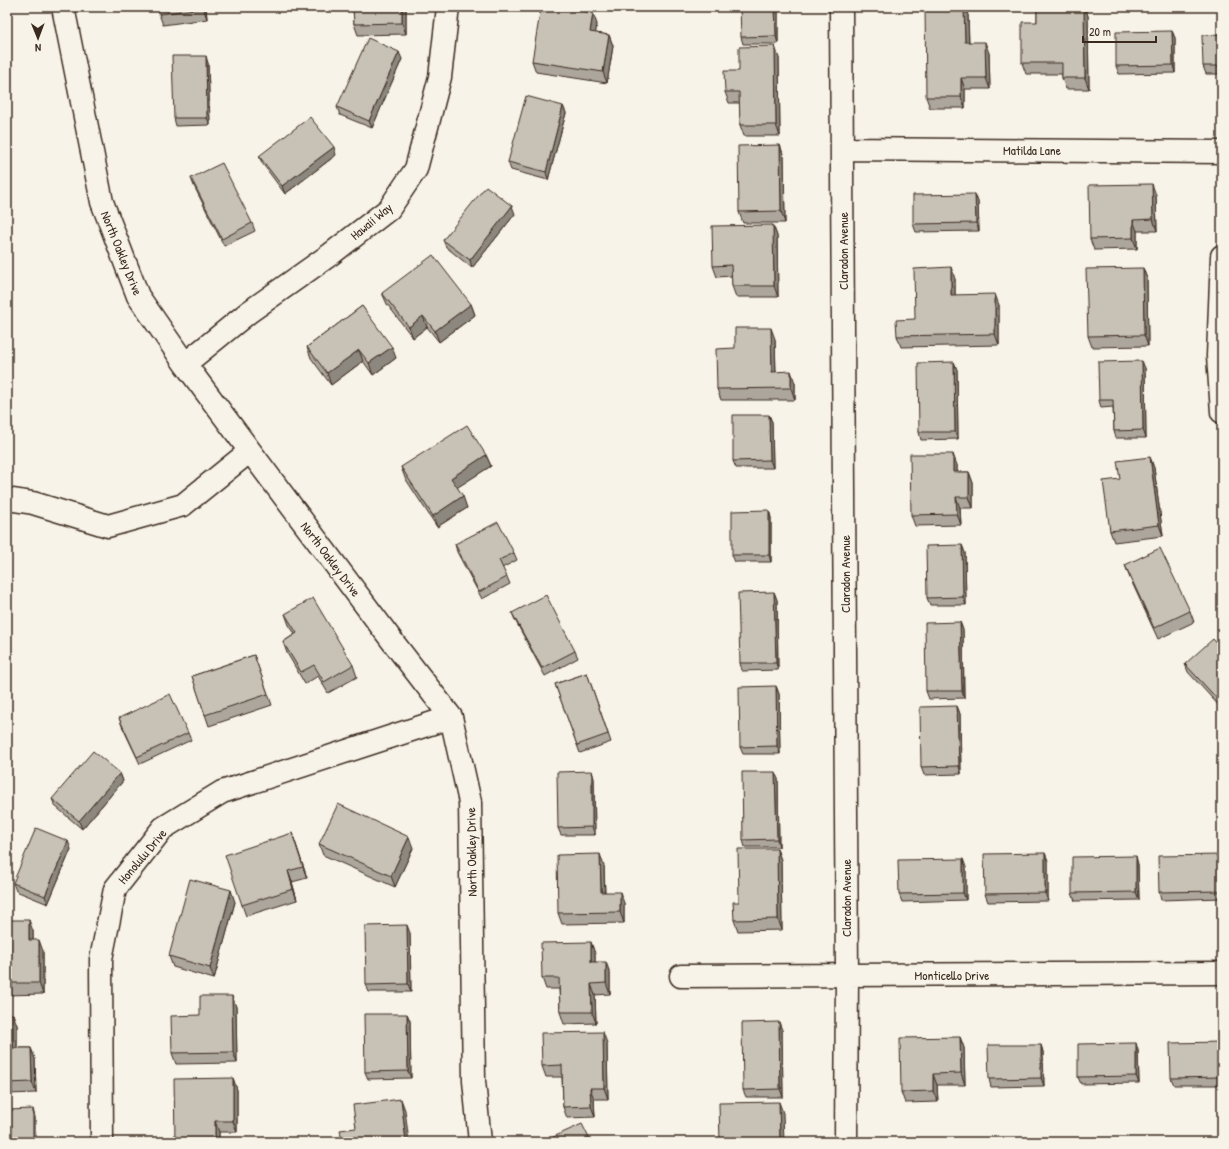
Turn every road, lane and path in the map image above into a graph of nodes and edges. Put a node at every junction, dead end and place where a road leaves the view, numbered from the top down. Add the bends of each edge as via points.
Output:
1 (63, 7) edge
2 (448, 7) edge
3 (841, 7) edge
4 (843, 149) junction
5 (1222, 152) edge
6 (1222, 256) edge
7 (185, 364) junction
8 (1222, 412) edge
9 (250, 452) junction
10 (7, 499) edge
11 (451, 717) junction
12 (1222, 974) edge
13 (847, 975) junction
14 (681, 976) dead end
15 (102, 1142) edge
16 (480, 1142) edge
17 (846, 1142) edge

1 - 7 street, North Oakley Drive via 102,202 138,296
2 - 7 street, Hawaii Way via 440,77 416,169 389,209 249,312
3 - 4 street, Claradon Avenue
4 - 5 street, Matilda Lane
4 - 13 street, Claradon Avenue
6 - 8 street via 1218,356
7 - 9 street, North Oakley Drive
9 - 10 street via 183,505 108,526 33,503
9 - 11 street, North Oakley Drive
11 - 15 street, Honolulu Drive via 222,792 163,828 115,889 102,951
11 - 16 street, North Oakley Drive via 470,802 474,1081
12 - 13 street, Monticello Drive
13 - 14 street, Monticello Drive
13 - 17 street, Claradon Avenue

